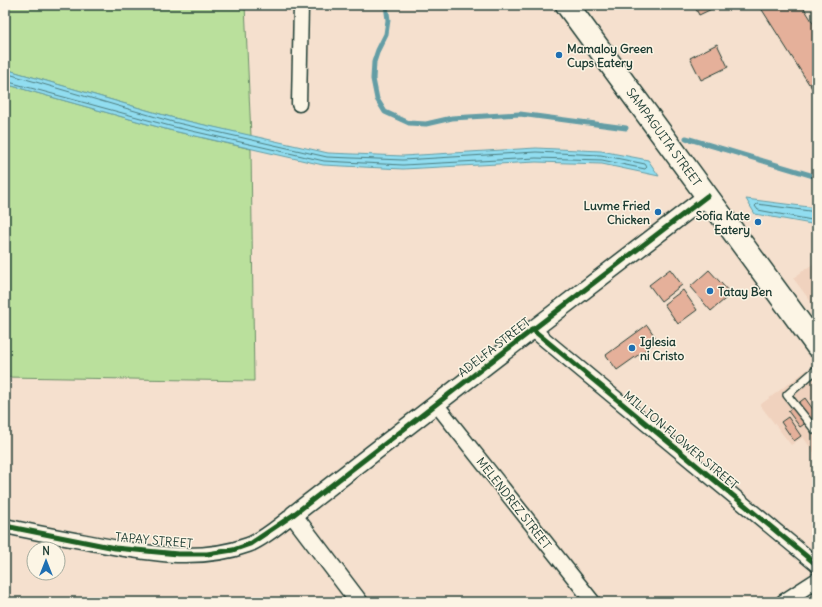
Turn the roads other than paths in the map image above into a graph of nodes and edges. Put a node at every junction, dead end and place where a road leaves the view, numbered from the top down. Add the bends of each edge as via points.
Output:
1 (301, 5) edge
2 (567, 5) edge
3 (299, 104) dead end
4 (707, 196) junction
5 (532, 329) junction
6 (815, 337) edge
7 (817, 370) edge
8 (436, 404) junction
9 (817, 428) edge
10 (293, 515) junction
11 (5, 526) edge
12 (817, 565) edge
13 (817, 580) edge
14 (359, 602) edge
15 (593, 602) edge
16 (783, 602) edge

1 - 3 street
2 - 4 highway, SAMPAGUITA STREET
4 - 5 street, ADELFA STREET
4 - 6 highway, SAMPAGUITA STREET
5 - 8 street, ADELFA STREET
5 - 12 street, MILLION FLOWER STREET
7 - 9 lane via 787,395 815,430
8 - 10 street, ADELFA STREET
8 - 15 street, MELENDREZ STREET
10 - 11 street, TAPAY STREET via 250,544 207,554 115,548
10 - 14 street
13 - 16 street

